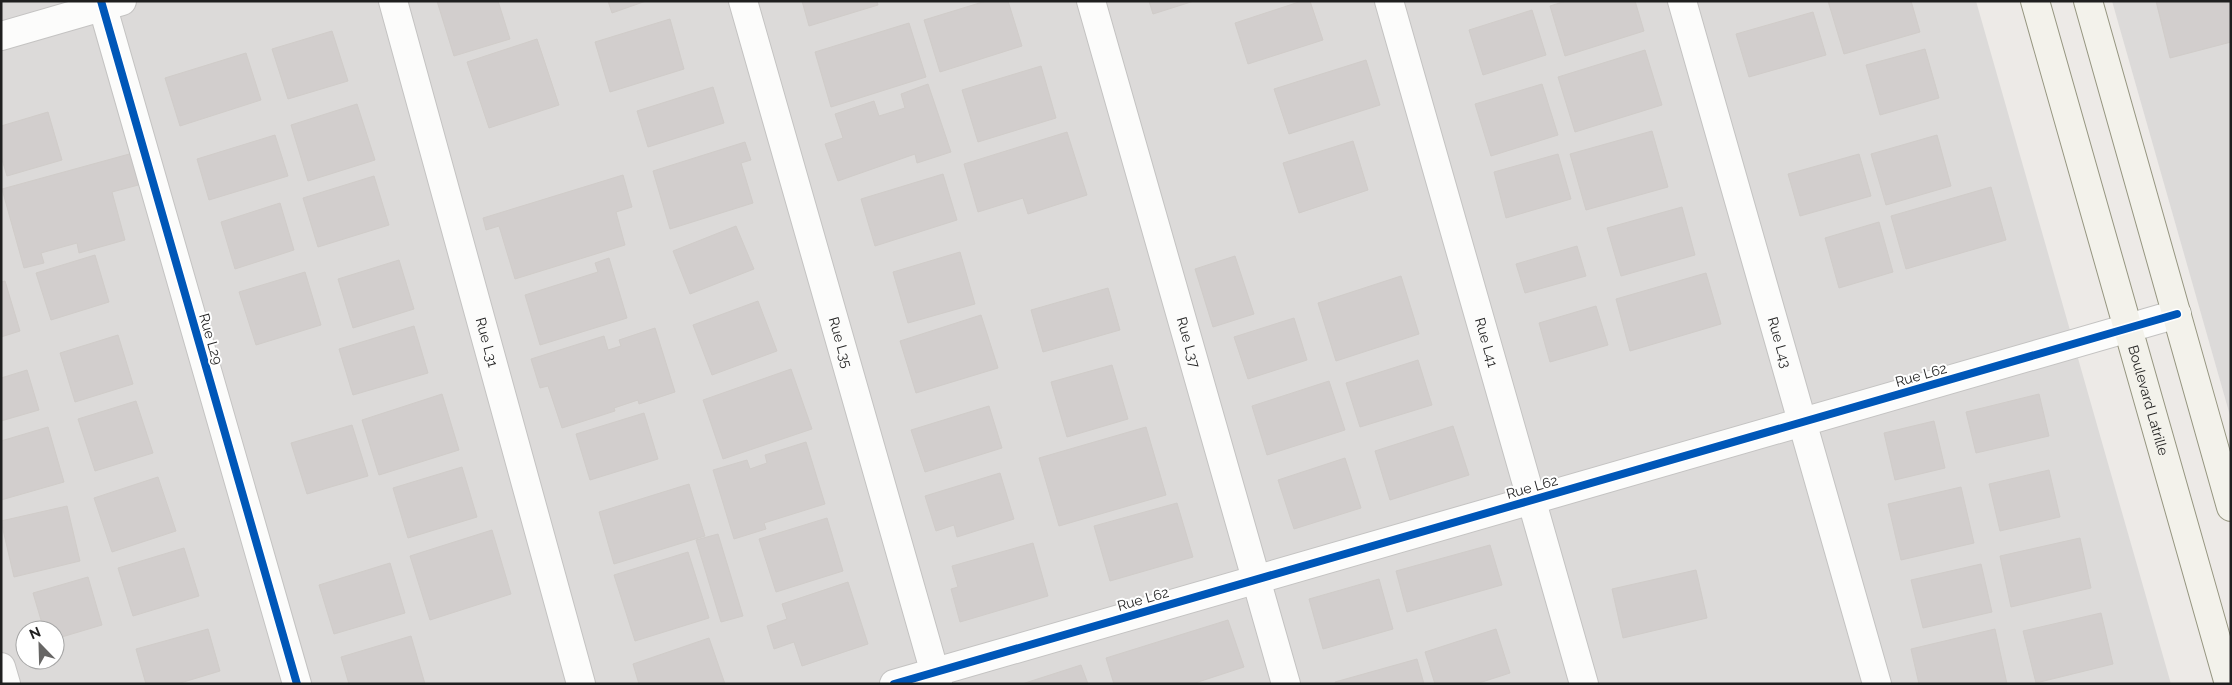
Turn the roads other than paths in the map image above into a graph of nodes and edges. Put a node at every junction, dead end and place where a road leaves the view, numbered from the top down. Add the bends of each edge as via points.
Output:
1 (393, 1) edge
2 (743, 1) edge
3 (1091, 1) edge
4 (1389, 1) edge
5 (1682, 1) edge
6 (2035, 1) edge
7 (2088, 1) edge
8 (109, 3) edge
9 (1, 36) edge
10 (2177, 314) junction
11 (2130, 328) junction
12 (1802, 422) junction
13 (1532, 500) junction
14 (2231, 507) edge
15 (1256, 580) junction
16 (1, 667) edge
17 (937, 678) edge
18 (6, 684) edge
19 (297, 684) edge
20 (581, 684) edge
21 (894, 684) edge
22 (1286, 684) edge
23 (1584, 684) edge
24 (1877, 684) edge
25 (2229, 684) edge

1 - 20 street, Rue L31
2 - 17 street, Rue L35
3 - 15 street, Rue L37
4 - 13 street, Rue L41
5 - 12 street, Rue L43
6 - 11 main road, Boulevard Latrille
7 - 10 main road
8 - 9 street
8 - 19 street, Rue L29
10 - 11 street, Rue L62
10 - 14 main road
11 - 12 street, Rue L62
11 - 25 main road, Boulevard Latrille
12 - 13 street, Rue L62
12 - 24 street, Rue L43
13 - 15 street, Rue L62
13 - 23 street, Rue L41
15 - 17 street, Rue L62
15 - 22 street, Rue L37
16 - 18 street
17 - 21 street, Rue L62

